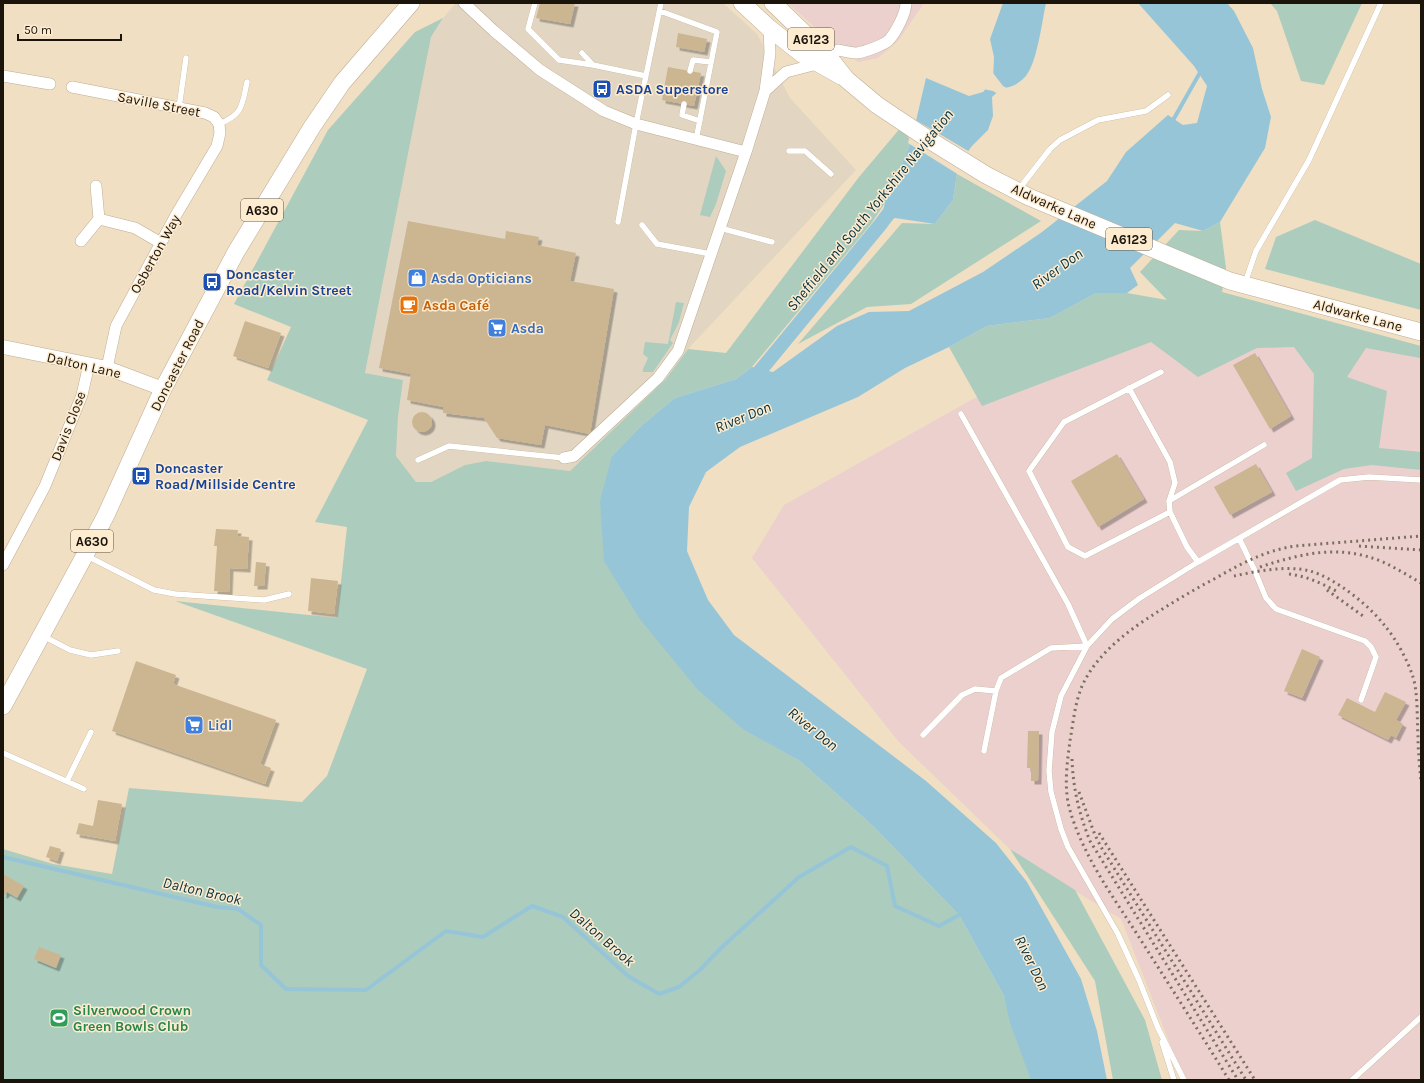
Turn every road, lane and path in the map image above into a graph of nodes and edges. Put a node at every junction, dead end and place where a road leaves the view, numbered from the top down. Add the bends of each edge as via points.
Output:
1 (411, 3) edge
2 (423, 3) edge
3 (464, 3) edge
4 (535, 3) edge
5 (661, 3) edge
6 (742, 3) edge
7 (773, 3) edge
8 (906, 3) edge
9 (1381, 3) edge
10 (660, 11) junction
11 (769, 28) junction
12 (378, 41) junction
13 (582, 53) dead end
14 (186, 58) dead end
15 (822, 60) junction
16 (711, 62) junction
17 (593, 65) junction
18 (690, 71) dead end
19 (3, 76) edge
20 (646, 76) junction
21 (247, 82) dead end
22 (50, 84) dead end
23 (72, 87) dead end
24 (765, 91) junction
25 (1168, 95) dead end
26 (684, 104) dead end
27 (179, 108) junction
28 (700, 121) junction
29 (219, 124) junction
30 (636, 124) junction
31 (696, 140) junction
32 (217, 146) joint
33 (746, 152) junction
34 (789, 152) dead end
35 (831, 174) dead end
36 (96, 186) dead end
37 (1023, 194) junction
38 (99, 218) junction
39 (618, 222) dead end
40 (642, 226) dead end
41 (720, 228) junction
42 (81, 241) dead end
43 (772, 242) dead end
44 (161, 243) junction
45 (712, 254) junction
46 (1237, 283) junction
47 (1421, 332) edge
48 (3, 347) edge
49 (88, 364) junction
50 (107, 368) junction
51 (1161, 372) dead end
52 (1130, 388) junction
53 (163, 389) junction
54 (960, 414) dead end
55 (1264, 445) dead end
56 (564, 458) joint
57 (418, 460) dead end
58 (1421, 480) edge
59 (1169, 501) junction
60 (1170, 512) junction
61 (1239, 538) junction
62 (85, 555) junction
63 (1198, 562) junction
64 (3, 565) edge
65 (289, 594) dead end
66 (41, 635) junction
67 (1087, 646) junction
68 (118, 651) dead end
69 (996, 691) junction
70 (1361, 700) dead end
71 (3, 706) edge
72 (91, 732) dead end
73 (923, 736) dead end
74 (984, 751) dead end
75 (3, 753) edge
76 (67, 781) junction
77 (84, 789) dead end
78 (1421, 1017) edge
79 (1158, 1028) junction
80 (1174, 1080) edge
81 (1184, 1080) edge
82 (1352, 1080) edge

1 - 12 main road, Doncaster Road / A630
2 - 12 main road, Doncaster Road / A630
3 - 30 street via 540,70 604,111
4 - 17 lane via 528,29 559,60
5 - 10 lane
6 - 11 main road, Aldwarke Lane / A6123
7 - 15 main road, Aldwarke Lane / A6123
8 - 15 street via 900,23 888,41 857,53 838,50
9 - 46 lane via 1309,160
10 - 16 lane via 717,32
10 - 20 lane
11 - 15 main road, Aldwarke Lane / A6123 via 802,54
11 - 24 street via 770,53
12 - 53 main road, Doncaster Road / A630 via 342,83 312,127 236,252
13 - 17 lane
14 - 27 lane
15 - 24 street via 786,72
15 - 37 main road, Aldwarke Lane / A6123 via 876,105 986,175
16 - 18 lane via 693,60
16 - 28 lane
17 - 20 lane
19 - 22 street
20 - 30 lane
21 - 29 lane via 240,110 235,116
23 - 27 street, Saville Street
24 - 33 street
25 - 37 lane via 1146,111 1098,120 1060,140 1046,153
26 - 28 lane via 682,115
27 - 29 street, Saville Street via 205,113 214,117
28 - 31 lane
29 - 32 street, Saville Street
30 - 31 street
30 - 39 lane
31 - 33 street
32 - 44 street, Osberton Way
33 - 41 street
34 - 35 lane via 805,151
36 - 38 street
37 - 46 main road, Aldwarke Lane / A6123
38 - 42 street
38 - 44 street via 135,228
40 - 45 lane via 657,244
41 - 43 lane
41 - 45 street
44 - 50 street, Osberton Way via 116,326
45 - 56 street via 678,351 658,378 574,456
46 - 47 main road, Aldwarke Lane / A6123
48 - 49 street, Dalton Lane
49 - 50 street, Dalton Lane
49 - 64 street, Davis Close via 82,395 45,486
50 - 53 street, Dalton Lane
51 - 52 lane
52 - 59 lane via 1170,462 1176,483
52 - 60 lane via 1064,422 1029,471 1068,546 1085,556
53 - 62 main road, Doncaster Road / A630
54 - 67 lane via 1068,604
55 - 59 lane
56 - 57 lane via 449,446
58 - 61 lane via 1369,477 1340,480
59 - 60 lane
60 - 63 lane via 1187,547
61 - 63 lane
61 - 70 lane via 1266,598 1276,609 1365,640 1371,647 1376,657
62 - 65 lane via 154,590 175,594 264,600
62 - 66 main road, Doncaster Road / A630
63 - 67 lane via 1140,598 1112,619
66 - 68 lane via 70,650 90,655
66 - 71 main road, Doncaster Road / A630
67 - 69 lane via 1051,648 1001,678
67 - 79 lane via 1061,696 1052,732 1049,771 1052,792 1068,847 1118,934 1140,980
69 - 73 lane via 975,689 962,695
69 - 74 lane
72 - 76 lane
75 - 76 lane
76 - 77 lane
78 - 82 lane
79 - 80 lane
79 - 81 lane

